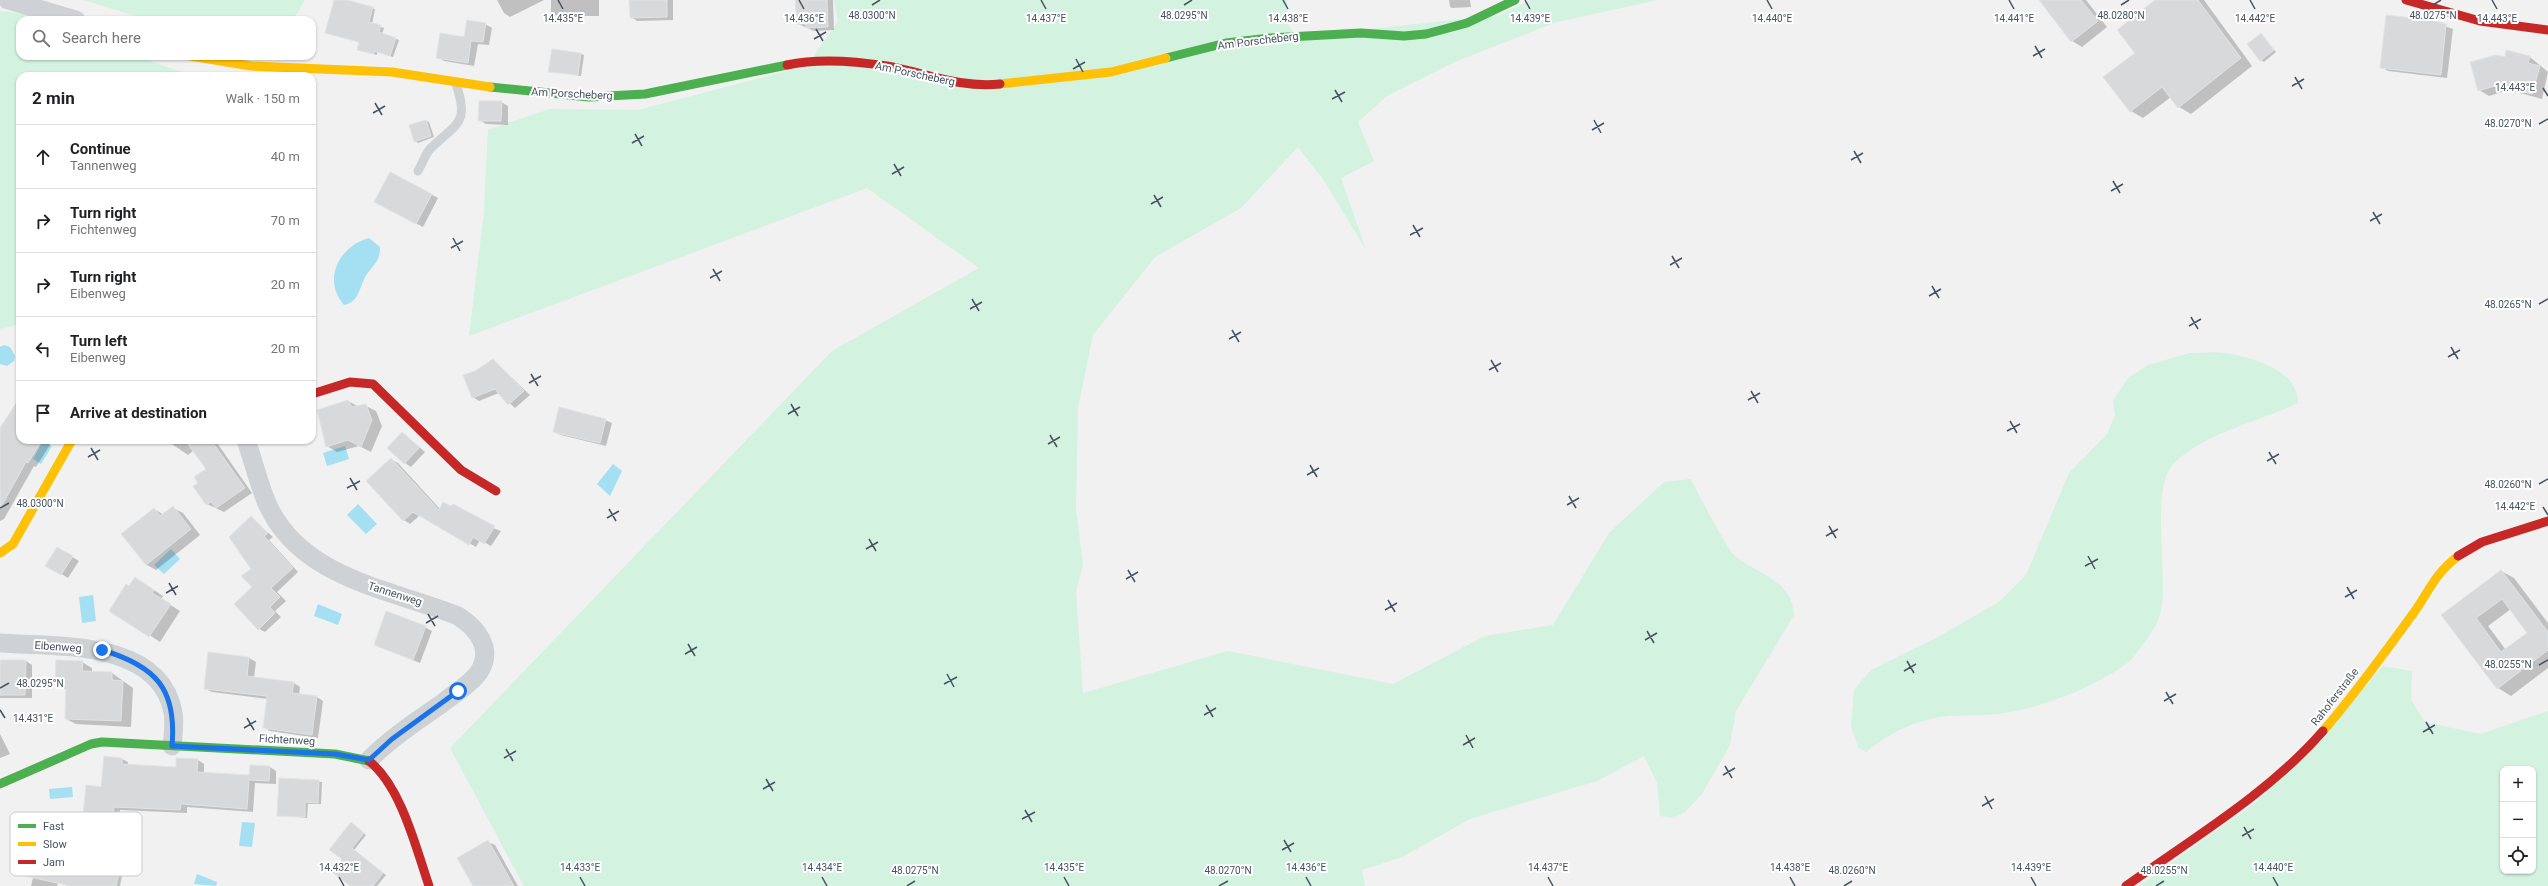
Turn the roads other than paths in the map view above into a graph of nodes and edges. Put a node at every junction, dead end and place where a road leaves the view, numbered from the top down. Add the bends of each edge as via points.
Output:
1 (8, 0) edge
2 (1515, 0) edge
3 (2406, 0) edge
4 (62, 16) edge
5 (2548, 30) edge
6 (215, 60) edge
7 (455, 83) junction
8 (418, 171) dead end
9 (316, 393) edge
10 (70, 444) edge
11 (247, 444) edge
12 (496, 491) dead end
13 (2548, 520) edge
14 (0, 553) edge
15 (0, 642) edge
16 (172, 746) junction
17 (369, 760) junction
18 (0, 784) edge
19 (428, 886) edge
20 (2126, 886) edge

1 - 4 street
2 - 7 street, Am Porscheberg via 1467,23 1426,34 1404,36 1361,33 1226,43 1111,72 1030,82 966,84 887,66 809,60 690,86 616,97 537,93
3 - 5 street via 2480,20
6 - 7 street, Am Porscheberg via 252,66 384,71
7 - 8 lane via 462,102 462,118 451,132 429,150
9 - 12 street via 353,382 366,381 373,384 461,470
10 - 14 street via 13,544
11 - 17 street, Tannenweg via 266,502 285,531 312,559 346,577 458,616 471,624 480,634 484,646 480,671 467,684 392,739
13 - 20 street, Rahoferstraße via 2482,542 2450,562 2435,578 2416,609 2343,708 2301,756 2231,811
15 - 16 street, Eibenweg via 102,650 134,662 150,672 168,697 174,724
16 - 17 street, Fichtenweg via 335,754
16 - 18 street, Fichtenweg via 96,742
17 - 19 street via 399,804

